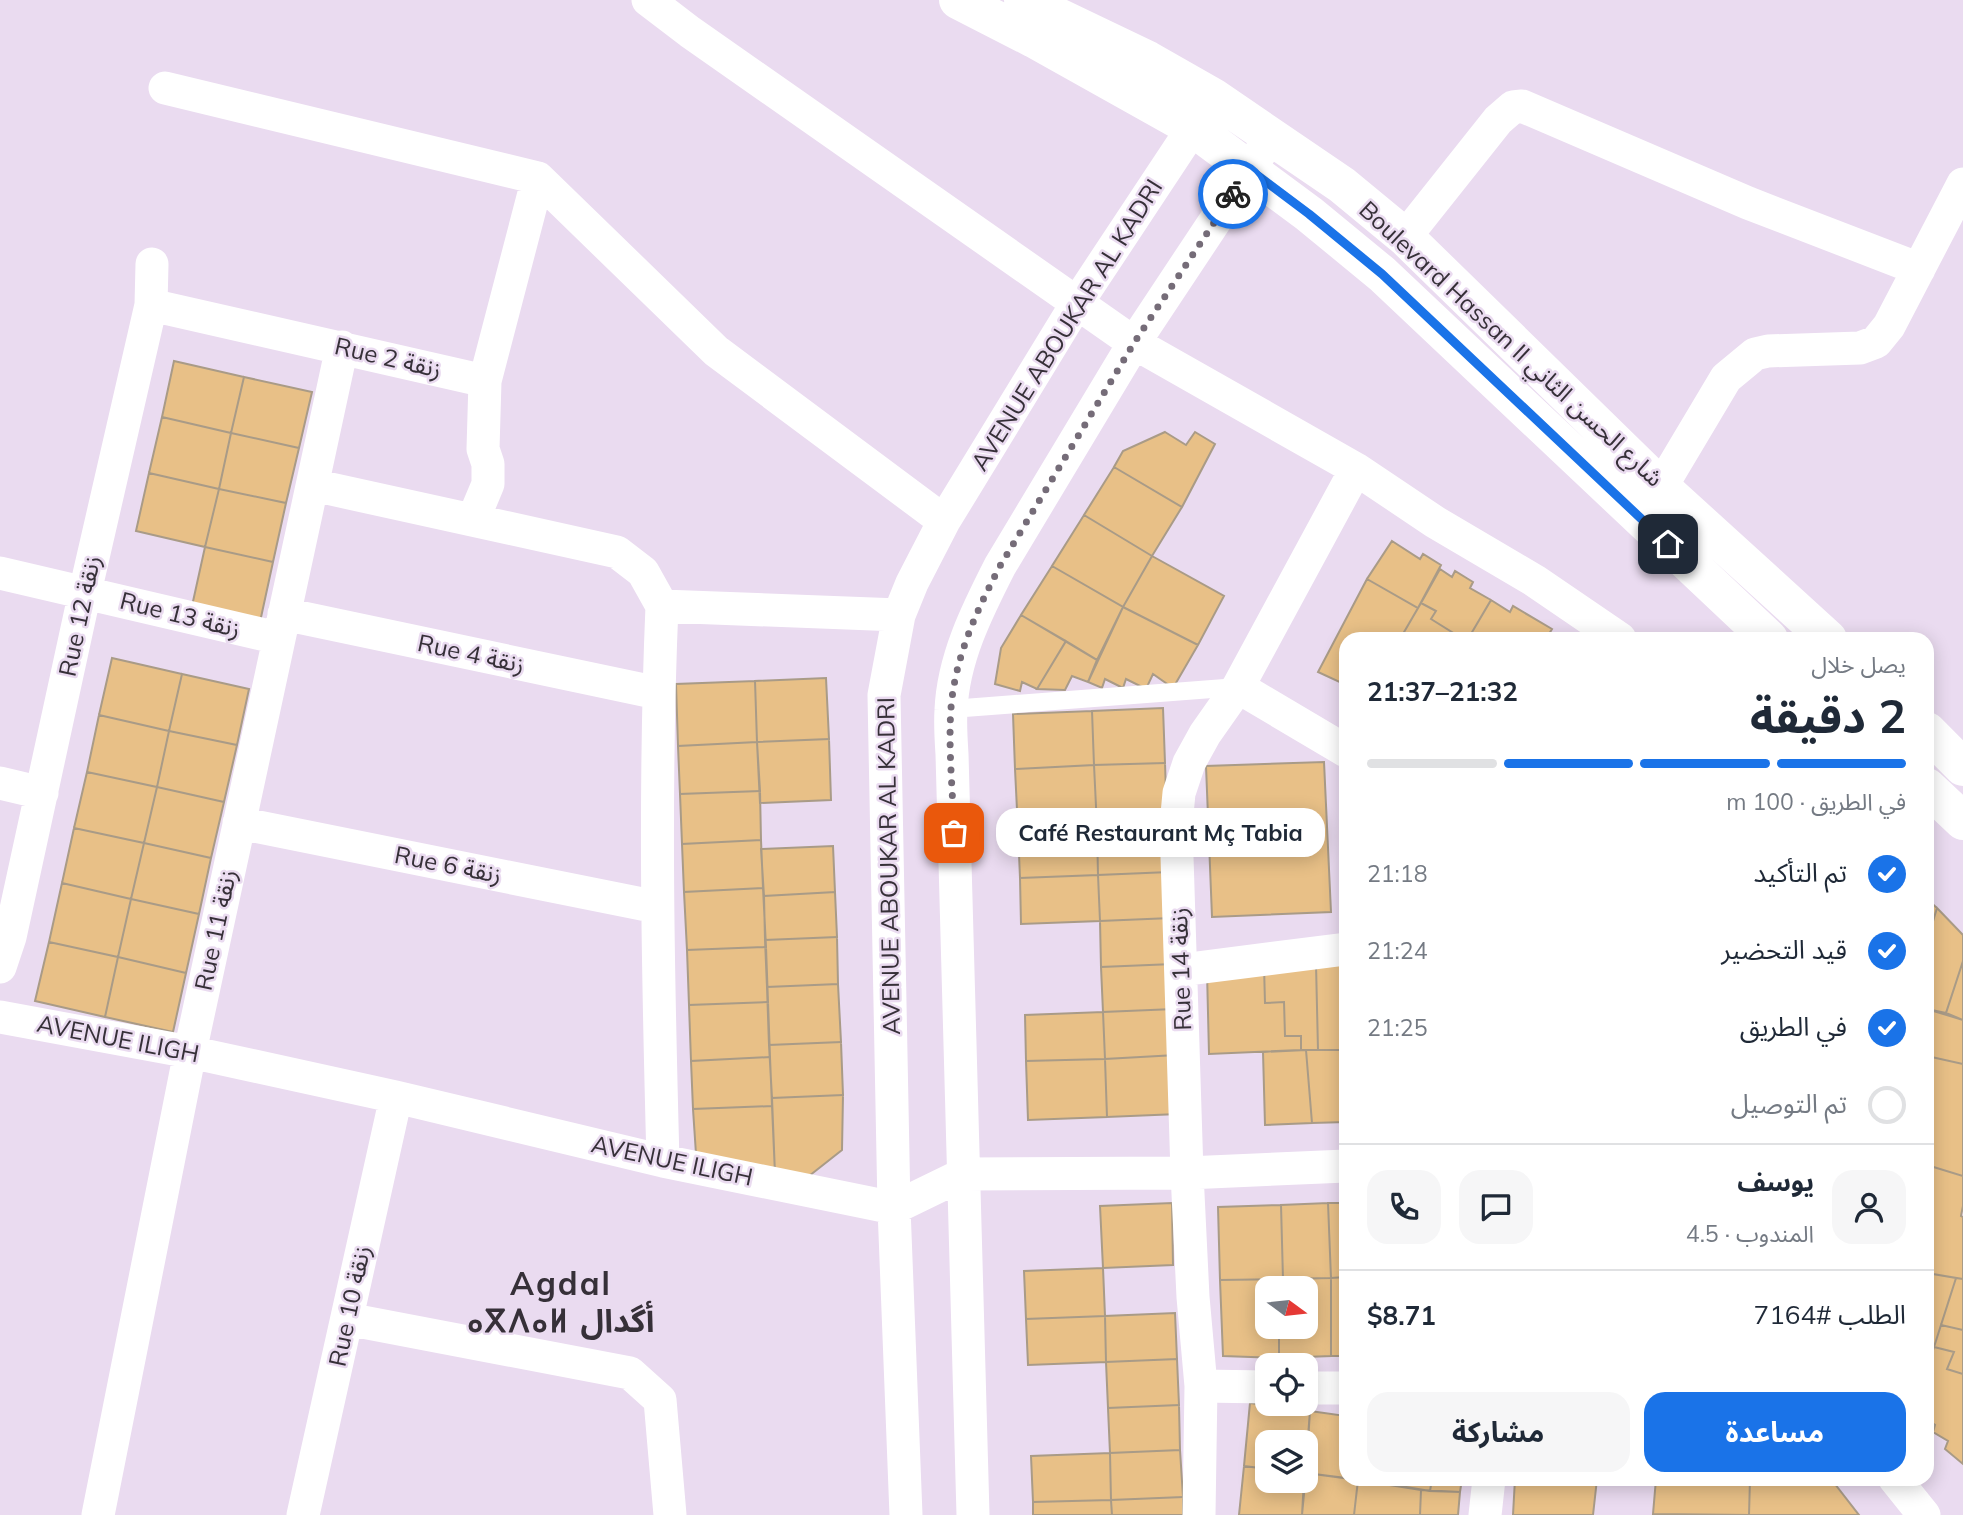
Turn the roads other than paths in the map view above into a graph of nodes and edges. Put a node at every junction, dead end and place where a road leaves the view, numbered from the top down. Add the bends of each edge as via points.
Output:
1 (648, 0) edge
2 (958, 0) edge
3 (1023, 0) edge
4 (164, 88) dead end
5 (1213, 97) junction
6 (1192, 128) junction
7 (1270, 138) junction
8 (1249, 169) junction
9 (538, 178) junction
10 (1963, 184) edge
11 (1405, 237) junction
12 (152, 264) dead end
13 (1919, 269) junction
14 (1077, 303) junction
15 (151, 305) junction
16 (1134, 343) junction
17 (342, 347) junction
18 (485, 381) junction
19 (1356, 470) junction
20 (313, 485) junction
21 (1661, 487) junction
22 (473, 520) junction
23 (944, 521) junction
24 (0, 573) edge
25 (85, 592) junction
26 (662, 606) junction
27 (899, 615) junction
28 (281, 626) junction
29 (1610, 632) edge
30 (1762, 632) edge
31 (1820, 632) edge
32 (1238, 687) junction
33 (658, 693) junction
34 (951, 709) junction
35 (1934, 738) edge
36 (1339, 747) edge
37 (1963, 767) edge
38 (0, 783) edge
39 (42, 793) junction
40 (1934, 794) edge
41 (1963, 821) edge
42 (239, 823) junction
43 (657, 907) junction
44 (1339, 950) edge
45 (0, 967) edge
46 (1181, 971) junction
47 (0, 1017) edge
48 (190, 1052) junction
49 (396, 1097) junction
50 (663, 1161) junction
51 (1339, 1166) edge
52 (1187, 1173) junction
53 (964, 1174) junction
54 (894, 1208) junction
55 (346, 1319) junction
56 (1201, 1386) junction
57 (1255, 1387) edge
58 (1318, 1388) edge
59 (1339, 1388) edge
60 (1488, 1486) edge
61 (1901, 1486) edge
62 (98, 1515) edge
63 (303, 1515) edge
64 (670, 1515) edge
65 (906, 1515) edge
66 (973, 1515) edge
67 (1199, 1515) edge
68 (1485, 1515) edge
69 (1924, 1515) edge

1 - 14 street
2 - 6 main road, Boulevard Hassan II شارع الحسن الثاني
3 - 5 main road, Boulevard Hassan II شارع الحسن الثاني
4 - 9 street
5 - 6 street, AVENUE ABOUKAR AL KADRI
5 - 7 main road, Boulevard Hassan II شارع الحسن الثاني
6 - 8 main road, Boulevard Hassan II شارع الحسن الثاني
6 - 14 street, AVENUE ABOUKAR AL KADRI
7 - 8 street
7 - 11 main road, Boulevard Hassan II شارع الحسن الثاني via 1342,185
8 - 16 street
8 - 30 main road, Boulevard Hassan II شارع الحسن الثاني via 1382,274
9 - 18 street
9 - 23 street via 716,351
10 - 13 street
11 - 13 street via 1499,120 1513,107 1522,106 1748,203
11 - 21 main road, Boulevard Hassan II شارع الحسن الثاني
12 - 15 street, Rue 12 زنقة
13 - 21 street via 1876,342 1860,348 1768,351 1741,365 1726,378
14 - 16 street
14 - 23 street, AVENUE ABOUKAR AL KADRI
15 - 17 street, Rue 2 زنقة
15 - 25 street, Rue 12 زنقة
16 - 19 street
16 - 34 street via 982,600 960,662
17 - 18 street, Rue 2 زنقة
17 - 20 street, Rue 11 زنقة
18 - 22 street via 483,449 488,484
19 - 29 street
19 - 32 street, Rue 14 زنقة
20 - 22 street
20 - 28 street, Rue 11 زنقة
21 - 31 main road, Boulevard Hassan II شارع الحسن الثاني
22 - 26 street via 617,552 643,572
23 - 27 street, AVENUE ABOUKAR AL KADRI
24 - 25 street, Rue 13 زنقة
25 - 28 street, Rue 13 زنقة
25 - 39 street, Rue 12 زنقة
26 - 27 street
26 - 33 street
27 - 54 street, AVENUE ABOUKAR AL KADRI via 884,695
28 - 33 street, Rue 4 زنقة
28 - 42 street, Rue 11 زنقة
32 - 34 lane
32 - 36 street
32 - 46 street, Rue 14 زنقة via 1205,734 1179,793
33 - 43 street
34 - 53 street
35 - 37 main road
38 - 39 street
39 - 45 street, Rue 12 زنقة
40 - 41 main road
42 - 43 street, Rue 6 زنقة
42 - 48 street, Rue 11 زنقة
43 - 50 street
44 - 46 street
46 - 52 street, Rue 14 زنقة
47 - 48 street, AVENUE ILIGH
48 - 49 street, AVENUE ILIGH
48 - 62 street, Rue 11 زنقة
49 - 50 street, AVENUE ILIGH
49 - 55 street, Rue 10 زنقة
50 - 54 street, AVENUE ILIGH
51 - 52 street
52 - 53 street
52 - 56 street, Rue 14 زنقة
53 - 54 street
53 - 66 street
54 - 65 street, AVENUE ABOUKAR AL KADRI
55 - 63 street, Rue 10 زنقة
55 - 64 street via 631,1373 660,1400
56 - 57 street
56 - 67 street, Rue 14 زنقة
58 - 59 street
60 - 68 street
61 - 69 street

